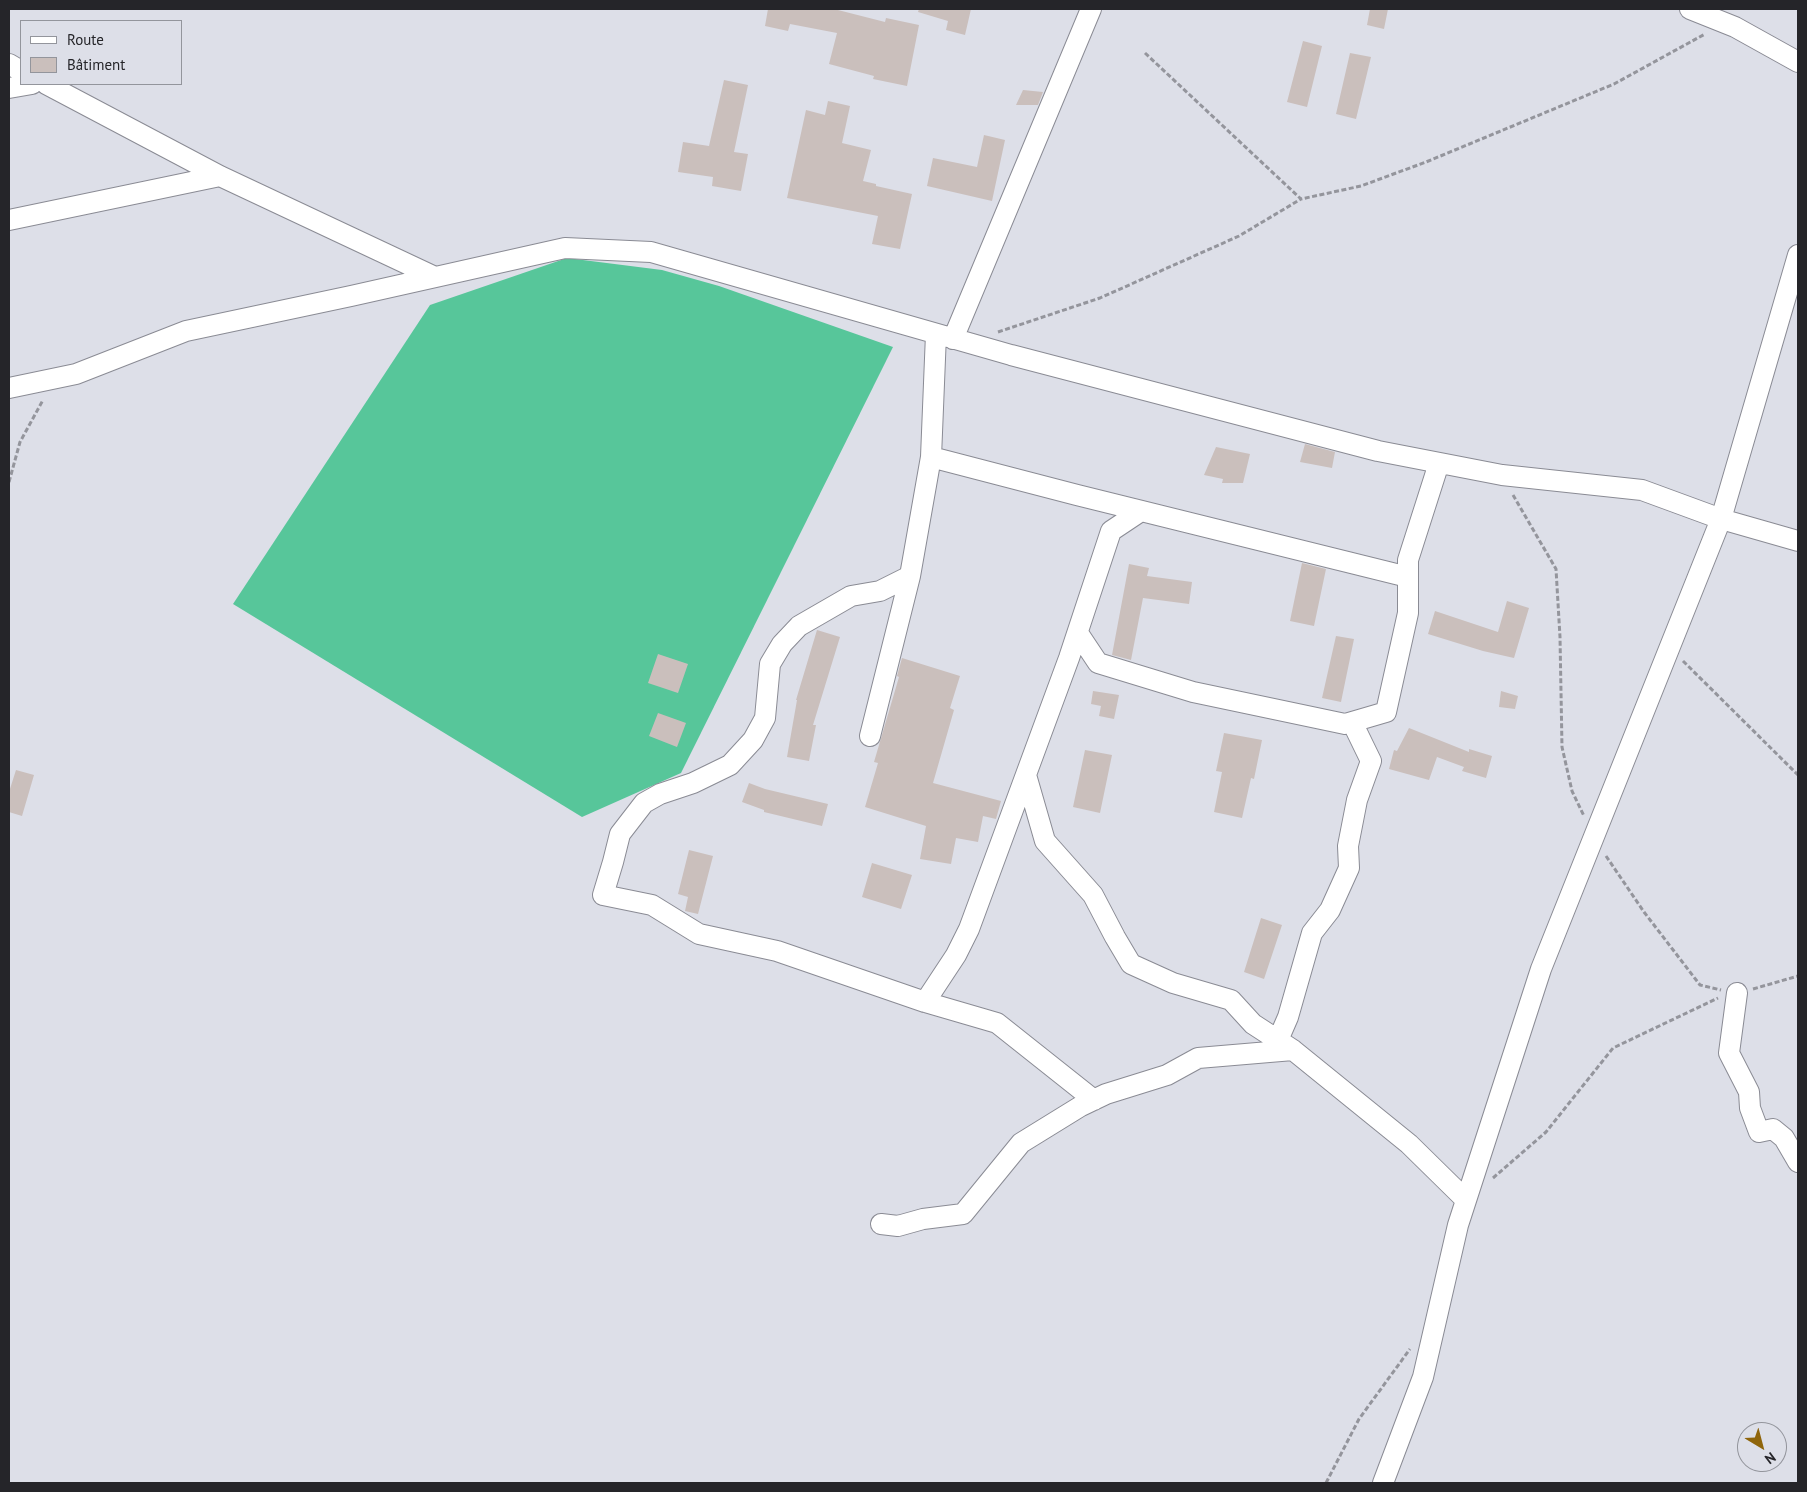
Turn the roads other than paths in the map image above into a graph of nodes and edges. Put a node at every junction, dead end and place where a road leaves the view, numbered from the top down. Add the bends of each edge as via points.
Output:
1 (1090, 9) edge
2 (1690, 9) edge
3 (1798, 62) edge
4 (9, 64) edge
5 (20, 70) edge
6 (26, 85) edge
7 (48, 85) edge
8 (9, 88) edge
9 (220, 176) junction
10 (9, 220) edge
11 (1798, 255) edge
12 (435, 277) junction
13 (944, 337) junction
14 (9, 388) edge
15 (931, 457) junction
16 (1439, 463) junction
17 (1141, 511) junction
18 (1721, 519) junction
19 (1798, 541) edge
20 (910, 576) junction
21 (1408, 577) junction
22 (1078, 633) junction
23 (1352, 722) junction
24 (870, 736) dead end
25 (1026, 775) junction
26 (1737, 993) road end
27 (925, 1002) junction
28 (1285, 1045) junction
29 (1094, 1100) junction
30 (1798, 1162) edge
31 (1466, 1200) junction
32 (881, 1224) dead end
33 (1387, 1479) edge

1 - 13 street
2 - 3 street via 1735,28
4 - 5 street
6 - 8 street
7 - 9 street
9 - 10 street
9 - 12 street
11 - 18 street
12 - 13 street via 565,248 651,252
12 - 14 street via 186,331 76,374
13 - 15 street
13 - 16 street via 1378,451
15 - 17 street
15 - 20 street
16 - 18 street via 1502,475 1642,490
16 - 21 street via 1408,560
17 - 21 street
17 - 22 street via 1111,531
18 - 19 street
18 - 31 street via 1541,969
20 - 24 street
20 - 27 street via 880,591 851,596 799,626 782,644 770,664 765,718 753,740 730,765 644,803 620,834 603,895 652,905 699,934 777,951
21 - 23 street via 1408,613 1386,712
22 - 23 street via 1098,663 1192,692 1344,724
22 - 25 street
23 - 28 street via 1371,761 1357,800 1348,846 1349,868 1330,910 1312,933 1288,1017
25 - 27 street via 969,929
25 - 28 street via 1045,841 1093,895 1131,964 1173,984 1231,1000 1253,1024
26 - 30 street via 1729,1053 1749,1092 1750,1108 1759,1132 1773,1129 1784,1138
27 - 29 street via 997,1023
28 - 29 street via 1198,1058 1167,1076
28 - 31 street via 1409,1144
29 - 32 street via 1021,1143 963,1214 898,1226
31 - 33 street via 1424,1377

